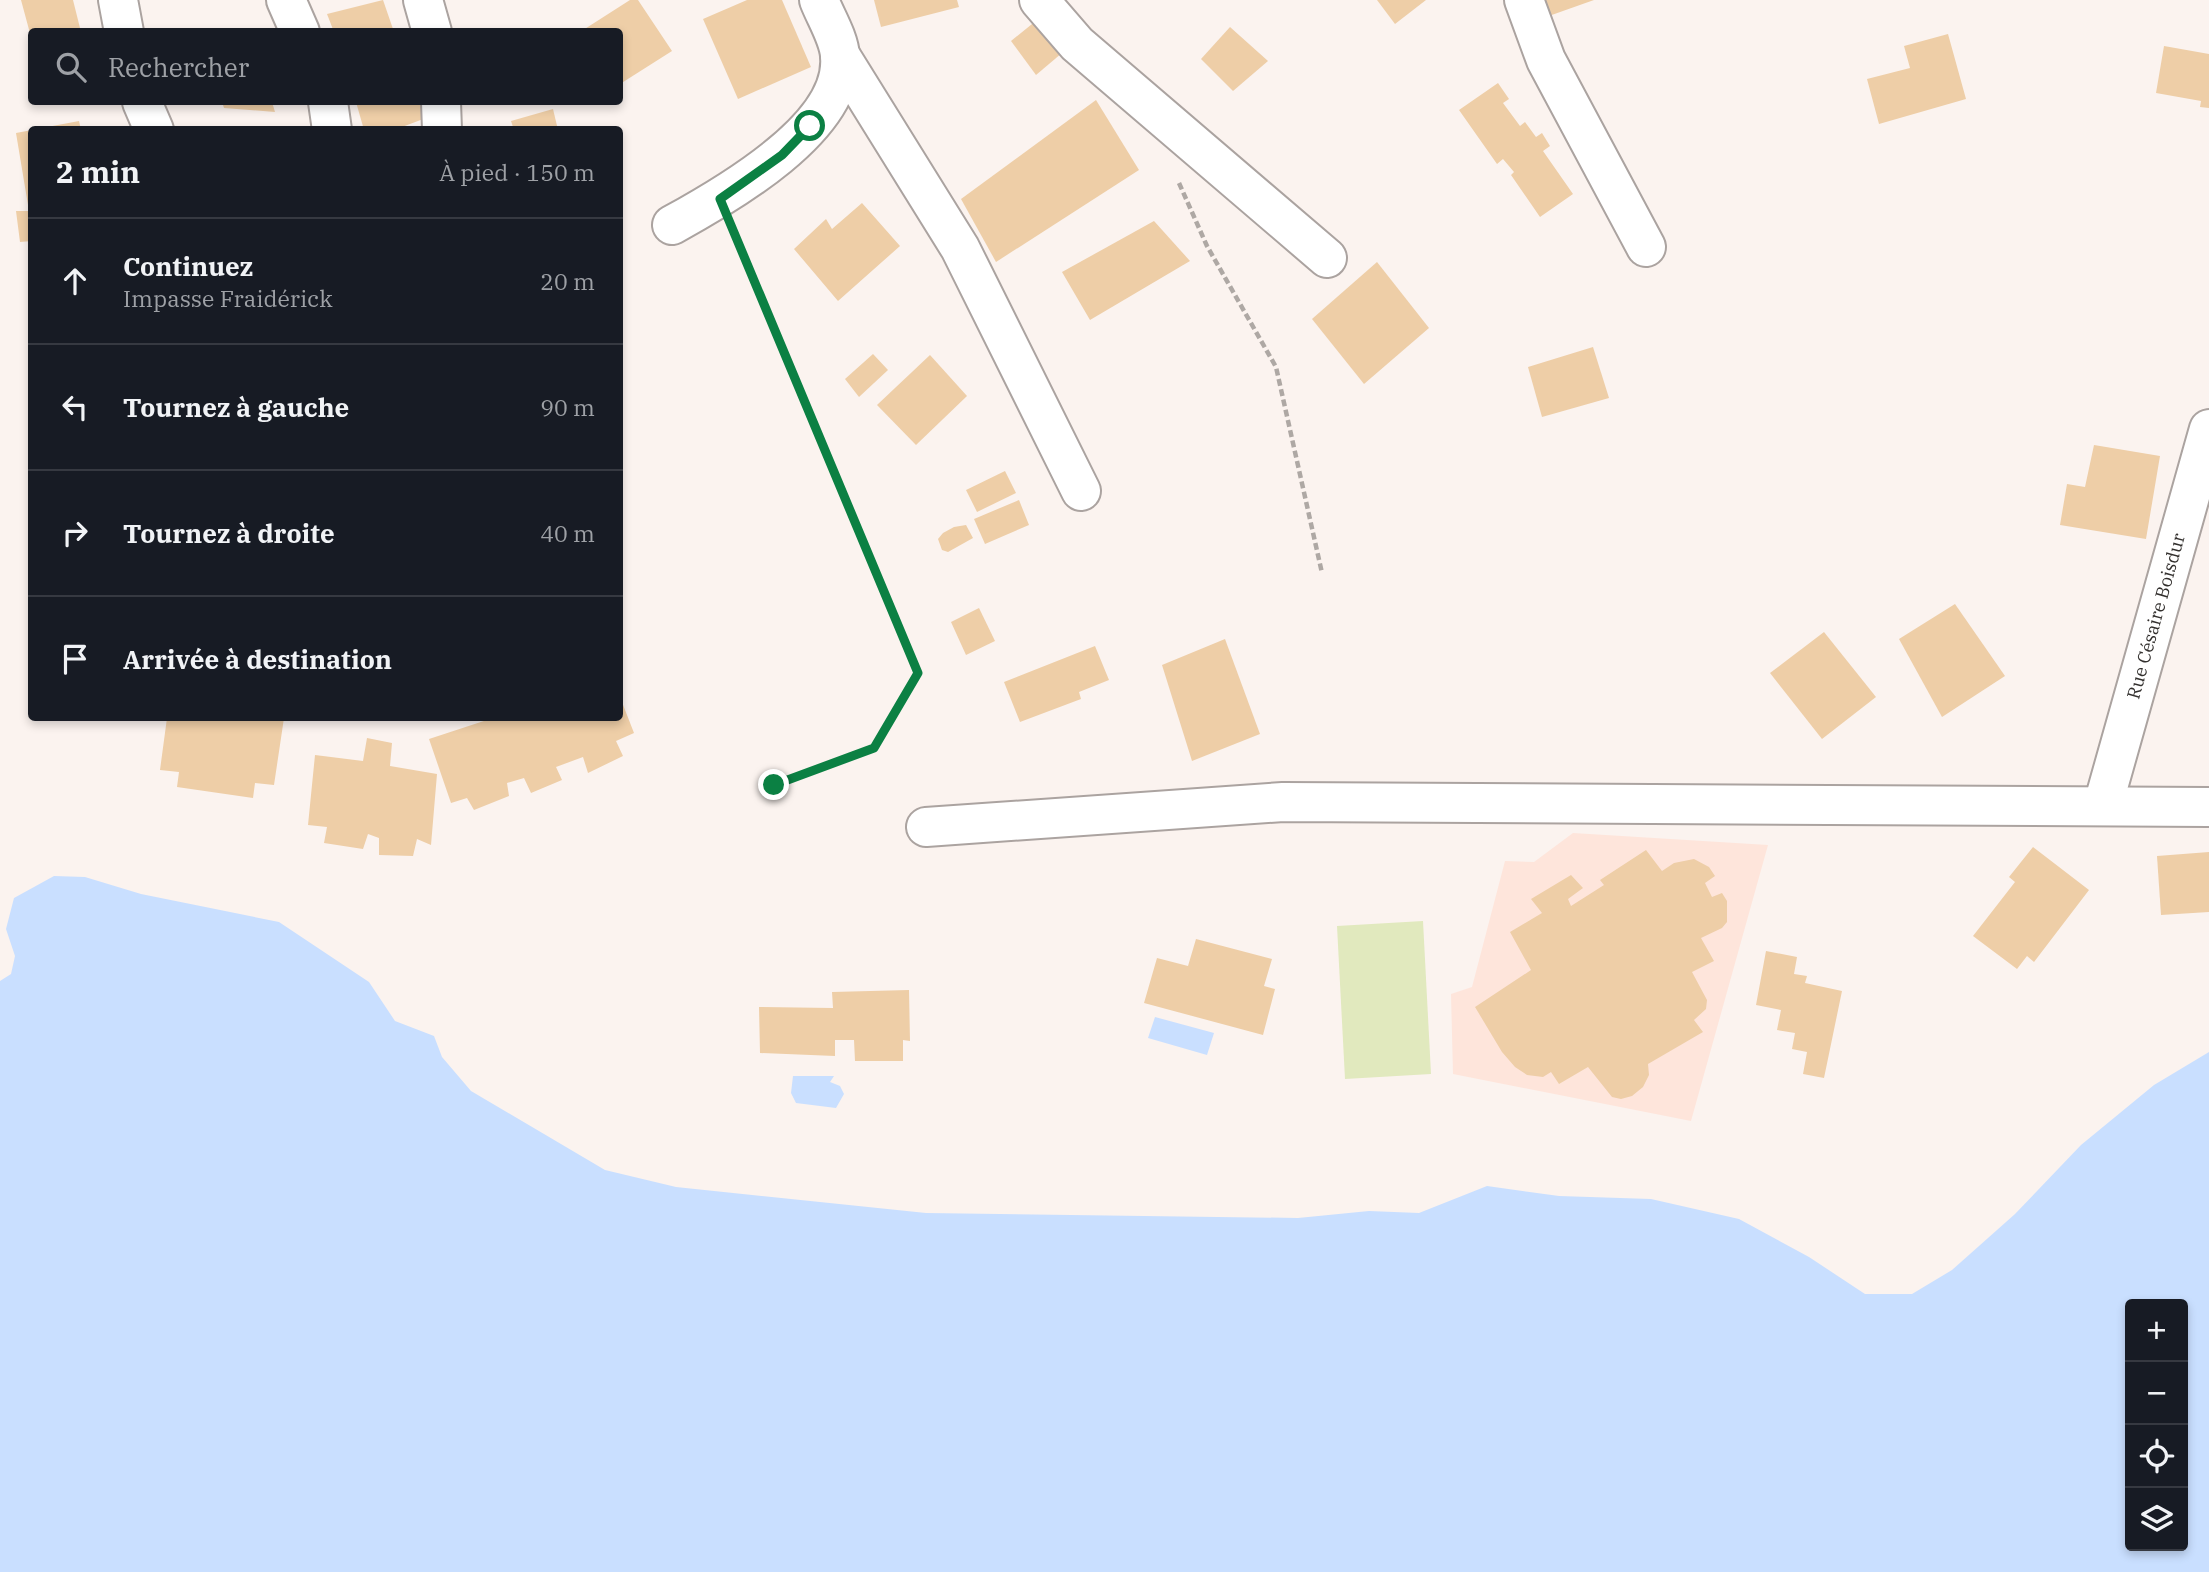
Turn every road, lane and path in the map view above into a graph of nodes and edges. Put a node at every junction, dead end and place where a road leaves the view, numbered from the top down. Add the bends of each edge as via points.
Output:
1 (118, 0) edge
2 (286, 0) edge
3 (423, 0) edge
4 (819, 0) edge
5 (1039, 0) edge
6 (1524, 0) edge
7 (123, 28) edge
8 (298, 28) edge
9 (431, 28) edge
10 (840, 55) junction
11 (143, 105) edge
12 (328, 105) edge
13 (442, 105) edge
14 (151, 126) edge
15 (331, 126) edge
16 (442, 126) edge
17 (1174, 173) dead end
18 (720, 199) junction
19 (671, 225) dead end
20 (1646, 247) dead end
21 (1327, 258) dead end
22 (2209, 429) edge
23 (1081, 491) dead end
24 (1322, 573) dead end
25 (774, 785) dead end
26 (2102, 805) junction
27 (2209, 807) edge
28 (926, 827) dead end

1 - 7 street
2 - 8 street
3 - 9 street
4 - 10 street
5 - 21 street via 1077,44
6 - 20 street via 1546,60
10 - 18 street via 834,92 810,126 782,155
10 - 23 street via 960,248
11 - 14 street
12 - 15 street
13 - 16 street
17 - 24 path via 1207,246 1276,366
18 - 19 street
18 - 25 path via 918,673 874,748
22 - 26 street, Rue Césaire Boisdur
26 - 27 street
26 - 28 street via 1283,802

